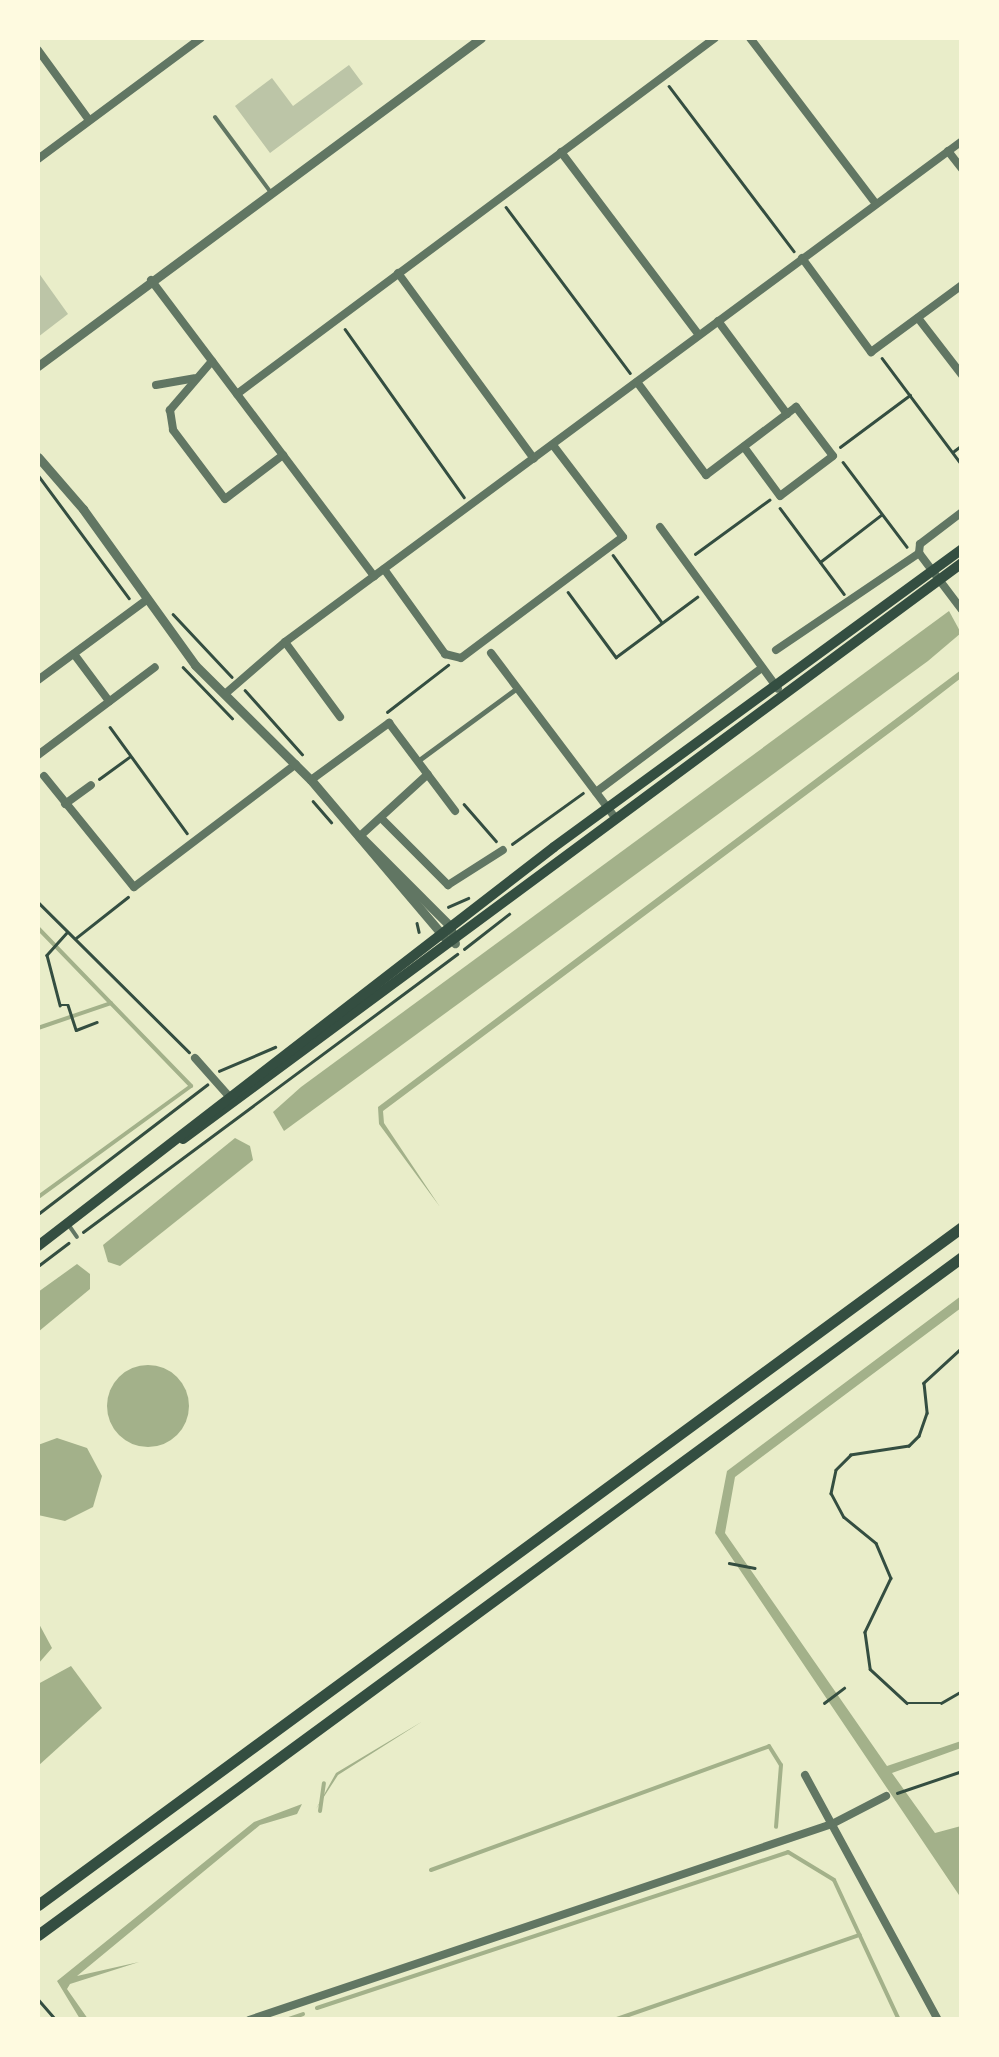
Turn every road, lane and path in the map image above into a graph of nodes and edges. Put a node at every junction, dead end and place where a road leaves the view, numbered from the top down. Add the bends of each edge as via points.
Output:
1 (201, 38) edge
2 (481, 38) edge
3 (715, 38) edge
4 (750, 38) edge
5 (38, 50) edge
6 (662, 77) junction
7 (215, 118) dead end
8 (89, 120) junction
9 (962, 141) edge
10 (948, 151) junction
11 (560, 152) junction
12 (38, 159) edge
13 (962, 169) edge
14 (272, 193) junction
15 (499, 198) junction
16 (876, 204) junction
17 (802, 258) junction
18 (398, 274) junction
19 (151, 280) junction
20 (962, 285) edge
21 (918, 318) junction
22 (337, 319) junction
23 (718, 321) junction
24 (700, 335) junction
25 (875, 349) junction
26 (212, 361) junction
27 (38, 366) edge
28 (962, 376) edge
29 (194, 378) junction
30 (637, 382) junction
31 (156, 385) dead end
32 (237, 394) junction
33 (910, 395) junction
34 (787, 414) junction
35 (552, 445) junction
36 (962, 446) edge
37 (744, 447) junction
38 (833, 452) junction
39 (952, 452) junction
40 (283, 455) junction
41 (38, 457) edge
42 (534, 459) junction
43 (962, 465) edge
44 (776, 496) junction
45 (467, 508) junction
46 (962, 512) edge
47 (882, 514) junction
48 (660, 528) dead end
49 (608, 548) junction
50 (962, 549) edge
51 (917, 555) junction
52 (684, 562) junction
53 (819, 562) junction
54 (962, 563) edge
55 (384, 568) junction
56 (936, 575) junction
57 (374, 576) junction
58 (561, 582) junction
59 (706, 590) junction
60 (145, 601) junction
61 (850, 603) junction
62 (962, 610) edge
63 (662, 622) junction
64 (284, 642) junction
65 (776, 650) dead end
66 (74, 654) junction
67 (491, 654) dead end
68 (452, 659) junction
69 (155, 667) dead end
70 (762, 668) junction
71 (38, 680) edge
72 (517, 688) junction
73 (778, 689) junction
74 (224, 694) junction
75 (109, 701) junction
76 (340, 717) dead end
77 (389, 723) junction
78 (110, 727) dead end
79 (38, 756) edge
80 (130, 756) junction
81 (418, 760) junction
82 (296, 764) junction
83 (428, 774) junction
84 (44, 776) dead end
85 (311, 780) junction
86 (91, 785) joint
87 (594, 789) junction
88 (65, 804) junction
89 (455, 811) joint
90 (611, 812) junction
91 (381, 818) junction
92 (359, 837) junction
93 (194, 842) junction
94 (503, 850) junction
95 (134, 886) junction
96 (463, 900) dead end
97 (38, 902) edge
98 (439, 914) junction
99 (429, 923) junction
100 (450, 926) junction
101 (487, 931) dead end
102 (68, 932) junction
103 (439, 934) junction
104 (75, 939) junction
105 (415, 940) dead end
106 (454, 943) junction
107 (97, 1022) dead end
108 (287, 1038) dead end
109 (194, 1058) joint
110 (213, 1078) junction
111 (232, 1100) junction
112 (38, 1214) edge
113 (67, 1223) junction
114 (962, 1227) edge
115 (77, 1236) junction
116 (38, 1246) edge
117 (962, 1257) edge
118 (38, 1266) edge
119 (962, 1348) edge
120 (729, 1564) dead end
121 (756, 1568) dead end
122 (844, 1688) dead end
123 (962, 1690) edge
124 (824, 1703) dead end
125 (962, 1772) edge
126 (805, 1775) dead end
127 (886, 1796) joint
128 (832, 1824) junction
129 (42, 1902) edge
130 (38, 1935) edge
131 (38, 1999) edge
132 (56, 2020) edge
133 (249, 2020) edge
134 (938, 2020) edge

1 - 8 street
2 - 14 street
3 - 6 street
4 - 16 street
5 - 8 street
6 - 11 street
6 - 17 path
7 - 14 lane
8 - 12 street
9 - 10 street
10 - 13 street
10 - 16 street
11 - 15 street
11 - 24 street
14 - 19 street
15 - 18 street
15 - 30 path
16 - 17 street
17 - 23 street
17 - 25 street
18 - 22 street
18 - 42 street
19 - 26 street
19 - 27 street
20 - 21 street
21 - 25 street
21 - 28 street
22 - 32 street
22 - 45 path via 462,486
23 - 24 street
23 - 34 street
24 - 30 street
25 - 33 path
26 - 29 street
26 - 32 street
29 - 31 street
29 - 40 street via 170,410 172,430 225,499
30 - 35 street
30 - 37 street via 706,475
32 - 40 street
33 - 38 path
33 - 39 path
34 - 37 street
34 - 38 street via 796,407
35 - 42 street
35 - 49 street via 623,537
36 - 39 path
37 - 44 street
38 - 44 street
38 - 47 path
39 - 43 path
40 - 57 street
41 - 60 street via 84,508
42 - 45 street
44 - 52 path
44 - 53 path
45 - 55 street
46 - 51 street via 920,544
47 - 51 path
47 - 53 path
48 - 52 street
49 - 58 street
49 - 63 path
50 - 56 main road
51 - 56 street
51 - 61 street
52 - 59 street
53 - 61 path
54 - 56 main road
55 - 57 street
55 - 68 street
56 - 62 street
56 - 73 main road
57 - 64 street
58 - 63 path via 616,657
58 - 68 street
59 - 63 path
59 - 70 street
60 - 66 street
60 - 74 street
61 - 65 street via 838,604
64 - 74 street
64 - 76 street
66 - 71 street
66 - 75 street
67 - 72 street
68 - 77 path via 387,712
69 - 75 street
70 - 73 street
70 - 87 street
72 - 81 street
72 - 87 street
73 - 90 main road
74 - 82 street
75 - 79 street
77 - 81 street
77 - 85 street
78 - 80 path
80 - 86 path
80 - 93 path
81 - 83 street
82 - 85 street
82 - 93 street
83 - 89 street
83 - 91 street
84 - 88 street
85 - 92 street
86 - 88 street
87 - 90 street
87 - 94 path
88 - 95 street
89 - 94 path via 466,802
90 - 100 main road
90 - 106 main road
91 - 92 street
91 - 94 street via 448,884
92 - 98 street
92 - 99 street
93 - 95 street
95 - 104 path via 126,901
96 - 98 path
97 - 102 path
98 - 100 street
99 - 103 street
99 - 105 path
100 - 103 main road
100 - 106 street
101 - 115 path
102 - 104 path
102 - 107 path via 47,955 60,1005 76,1030
103 - 106 street
103 - 111 main road
104 - 109 path
106 - 111 main road
108 - 110 path
109 - 110 street
110 - 111 street
110 - 112 path
111 - 113 main road
113 - 115 lane
113 - 116 main road
114 - 129 highway
115 - 118 path
117 - 130 highway
119 - 123 path via 924,1384 927,1413 919,1436 909,1446 851,1455 836,1470 830,1493 844,1517 876,1543 891,1578 865,1632 870,1669 907,1703 941,1703
120 - 121 path
122 - 124 path
125 - 127 path
126 - 128 street
127 - 128 street
128 - 133 street
128 - 134 street
131 - 132 path

